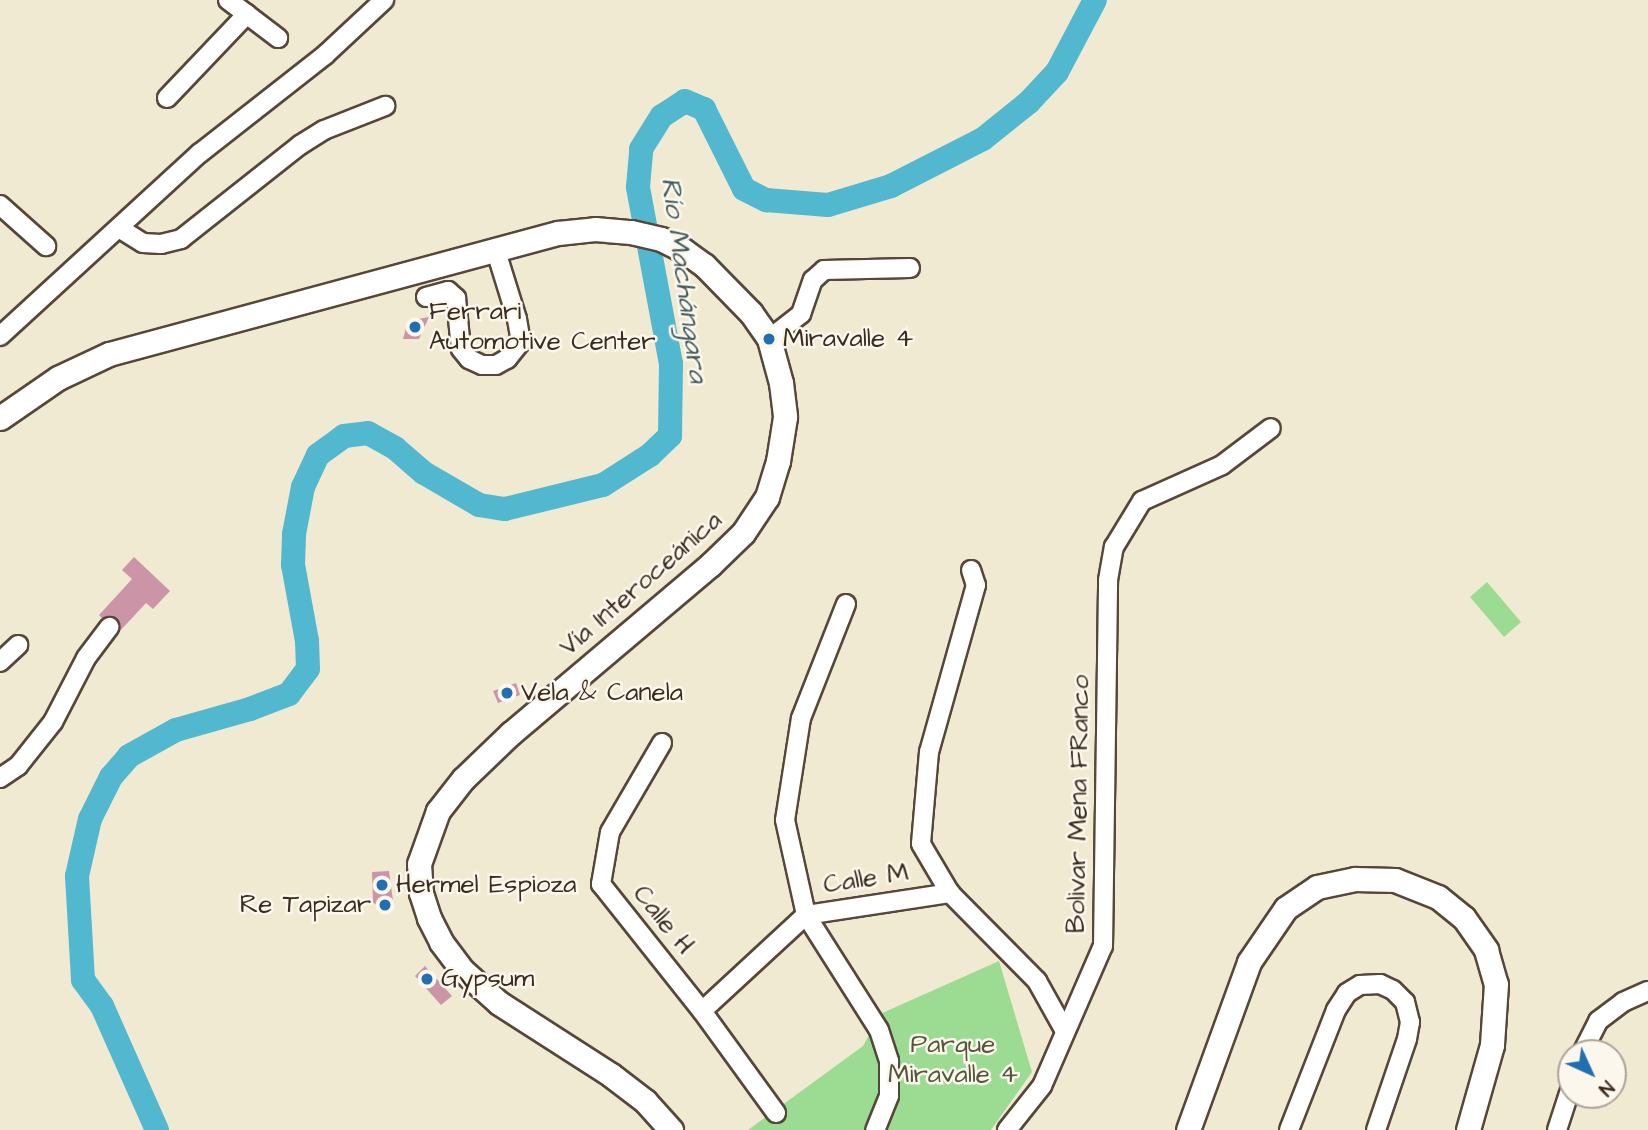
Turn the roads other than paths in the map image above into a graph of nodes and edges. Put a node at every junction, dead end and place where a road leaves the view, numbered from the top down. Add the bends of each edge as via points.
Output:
1 (228, 0) edge
2 (384, 0) edge
3 (247, 15) junction
4 (278, 38) dead end
5 (167, 98) dead end
6 (385, 106) dead end
7 (0, 205) edge
8 (119, 228) junction
9 (505, 245) junction
10 (46, 246) dead end
11 (910, 268) dead end
12 (426, 298) dead end
13 (0, 336) edge
14 (769, 339) junction
15 (0, 418) edge
16 (1271, 428) dead end
17 (971, 570) dead end
18 (846, 604) dead end
19 (109, 627) dead end
20 (18, 645) dead end
21 (0, 662) edge
22 (662, 743) dead end
23 (0, 778) edge
24 (950, 893) junction
25 (806, 915) junction
26 (1648, 991) edge
27 (702, 1011) junction
28 (1065, 1031) junction
29 (1589, 1039) edge
30 (1564, 1109) edge
31 (776, 1113) dead end
32 (671, 1130) edge
33 (875, 1130) edge
34 (1007, 1130) edge
35 (1188, 1130) edge
36 (1289, 1130) edge
37 (1376, 1130) edge
38 (1468, 1130) edge
39 (1557, 1130) edge

1 - 3 street
2 - 8 street via 325,55 200,153
3 - 4 street
3 - 5 street
6 - 8 street via 324,130 300,145 181,239 143,243
7 - 10 street
8 - 13 street
9 - 12 street via 521,342 507,359 482,365 469,359 461,349 456,298 448,291
9 - 14 main road, Vía Interoceánica via 595,229 661,239 683,250 722,282
9 - 15 main road, Vía Interoceánica via 109,355 58,379
11 - 14 street via 824,270 813,280 801,314
14 - 32 main road, Vía Interoceánica via 785,417 767,497 743,533 463,779 438,811 419,864 429,918 461,969 499,1003 636,1094
16 - 28 street, Bolivar Mena FRanco via 1222,465 1142,501 1114,547 1108,580 1103,946
17 - 24 street via 976,585 929,752 921,844
18 - 25 street via 801,718 785,820
19 - 23 street via 86,659 53,722 18,766
20 - 21 street
22 - 27 street, Calle H via 610,832 601,884
24 - 25 street, Calle M
24 - 28 street via 1037,981
25 - 27 street, Calle M
25 - 33 street via 879,1030 889,1061 889,1096
26 - 29 street via 1598,1021
27 - 31 street, Calle H
28 - 34 street, Bolivar Mena FRanco via 1042,1086
30 - 39 street
35 - 38 main road via 1249,962 1286,908 1317,887 1355,879 1395,880 1438,897 1464,918 1486,950 1496,984 1492,1045
36 - 37 street via 1336,1010 1347,993 1360,985 1380,984 1405,1002 1410,1022

